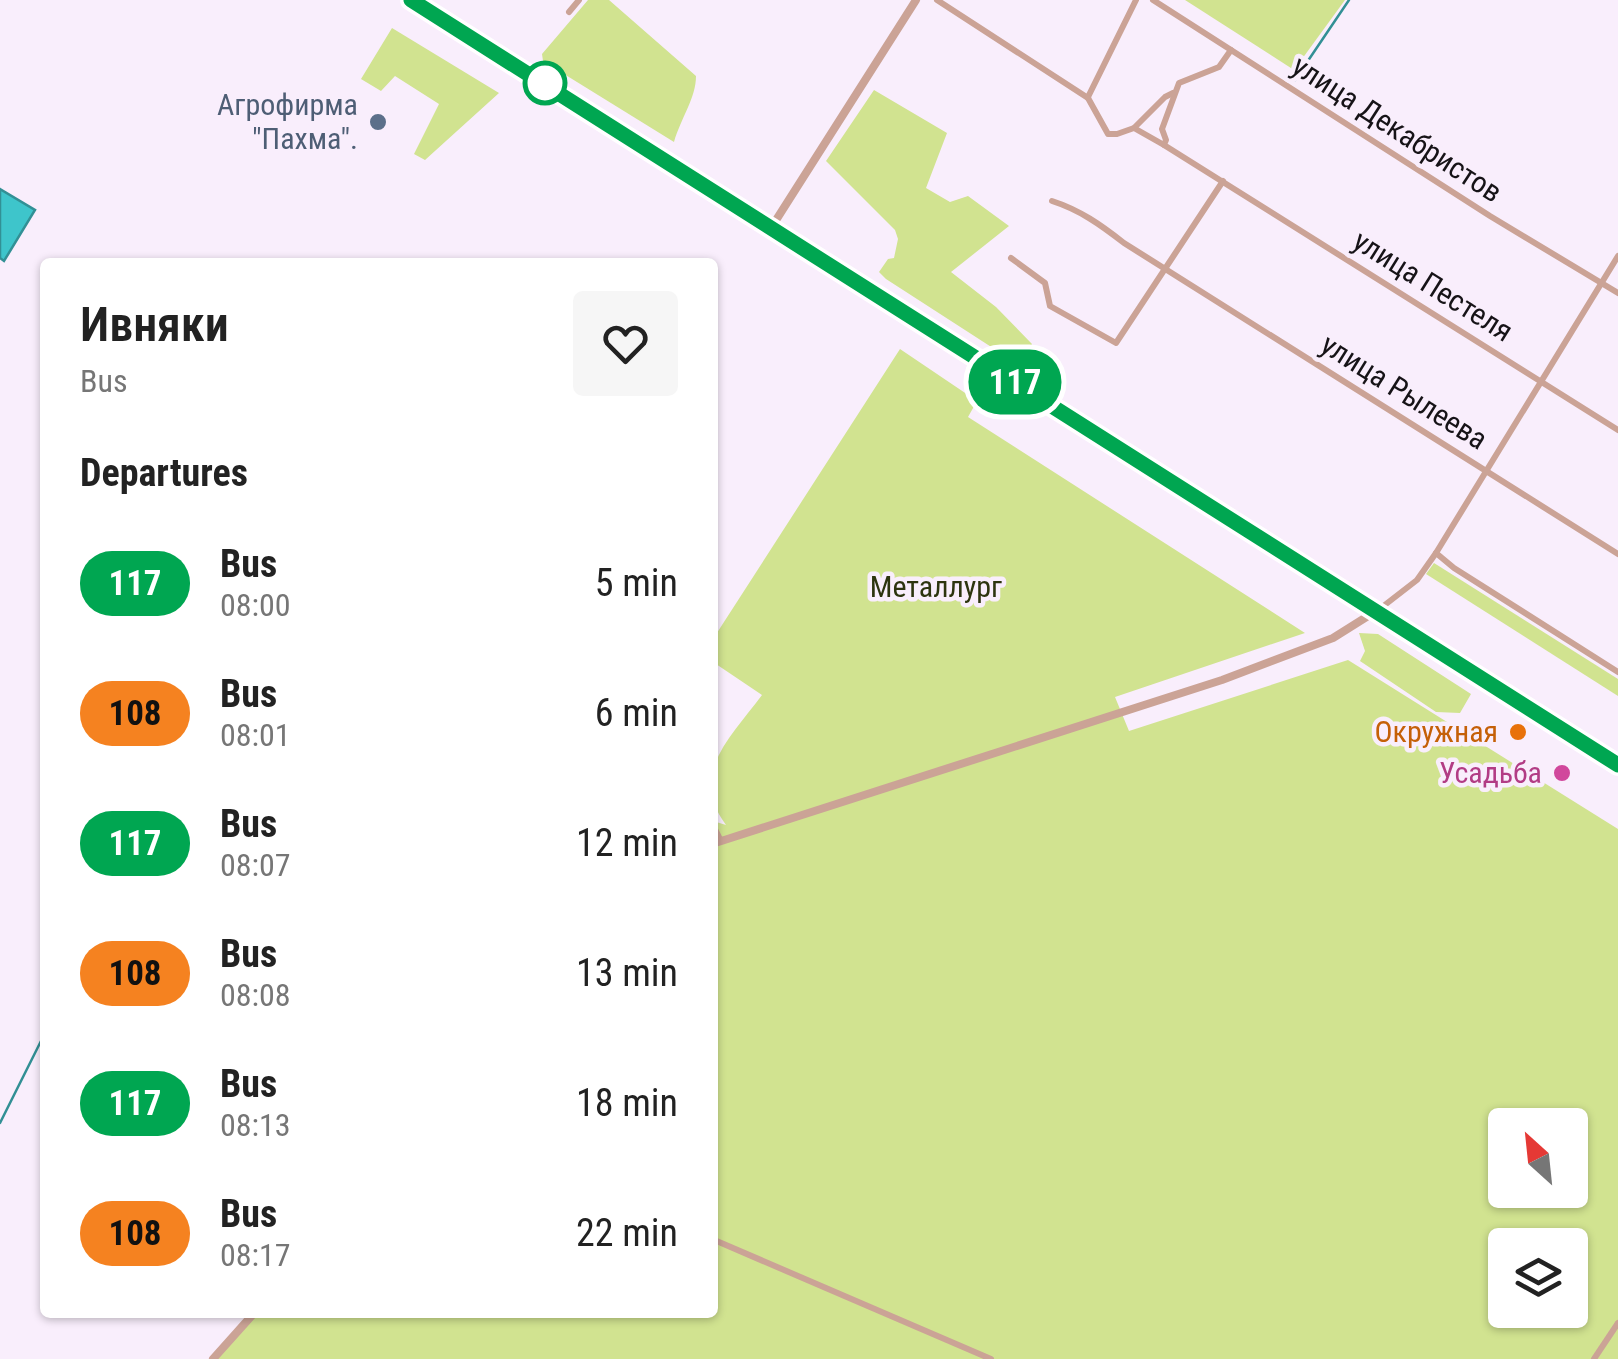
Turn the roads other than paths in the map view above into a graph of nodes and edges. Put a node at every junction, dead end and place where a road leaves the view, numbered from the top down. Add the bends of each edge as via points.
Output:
1 (411, 0) edge
2 (579, 0) edge
3 (916, 0) edge
4 (937, 0) edge
5 (1136, 0) edge
6 (1153, 0) edge
7 (569, 12) dead end
8 (1232, 50) junction
9 (1174, 93) junction
10 (1088, 98) junction
11 (1134, 128) junction
12 (1164, 145) junction
13 (1223, 182) junction
14 (1052, 201) dead end
15 (771, 228) junction
16 (1618, 256) edge
17 (1011, 258) dead end
18 (1166, 268) junction
19 (1601, 282) junction
20 (1618, 293) edge
21 (1543, 382) junction
22 (1618, 430) edge
23 (1486, 470) junction
24 (1436, 553) junction
25 (1618, 554) edge
26 (1376, 612) junction
27 (1618, 672) edge
28 (1618, 765) edge
29 (718, 843) edge
30 (718, 1242) edge
31 (250, 1318) edge
32 (1618, 1322) edge
33 (213, 1359) edge
34 (990, 1359) edge
35 (1594, 1359) edge

1 - 15 highway
2 - 7 street
3 - 15 street
4 - 10 street
5 - 10 street
6 - 8 street, улица Декабристов
8 - 9 street via 1219,67 1178,83
8 - 19 street, улица Декабристов
9 - 11 street
9 - 12 street
10 - 11 street, улица Пестеля via 1108,134
11 - 12 street, улица Пестеля
12 - 13 street, улица Пестеля
13 - 18 street
13 - 21 street, улица Пестеля
14 - 18 street, улица Рылеева via 1100,223
15 - 26 highway
16 - 19 street
17 - 18 street via 1045,283 1050,306 1116,343
18 - 23 street, улица Рылеева
19 - 20 street, улица Декабристов
19 - 21 street
21 - 22 street, улица Пестеля
21 - 23 street
23 - 24 street
23 - 25 street, улица Рылеева
24 - 26 street via 1417,580
24 - 27 street
26 - 28 highway
26 - 29 street via 1333,638 1222,680
30 - 34 street
31 - 33 street
32 - 35 street

